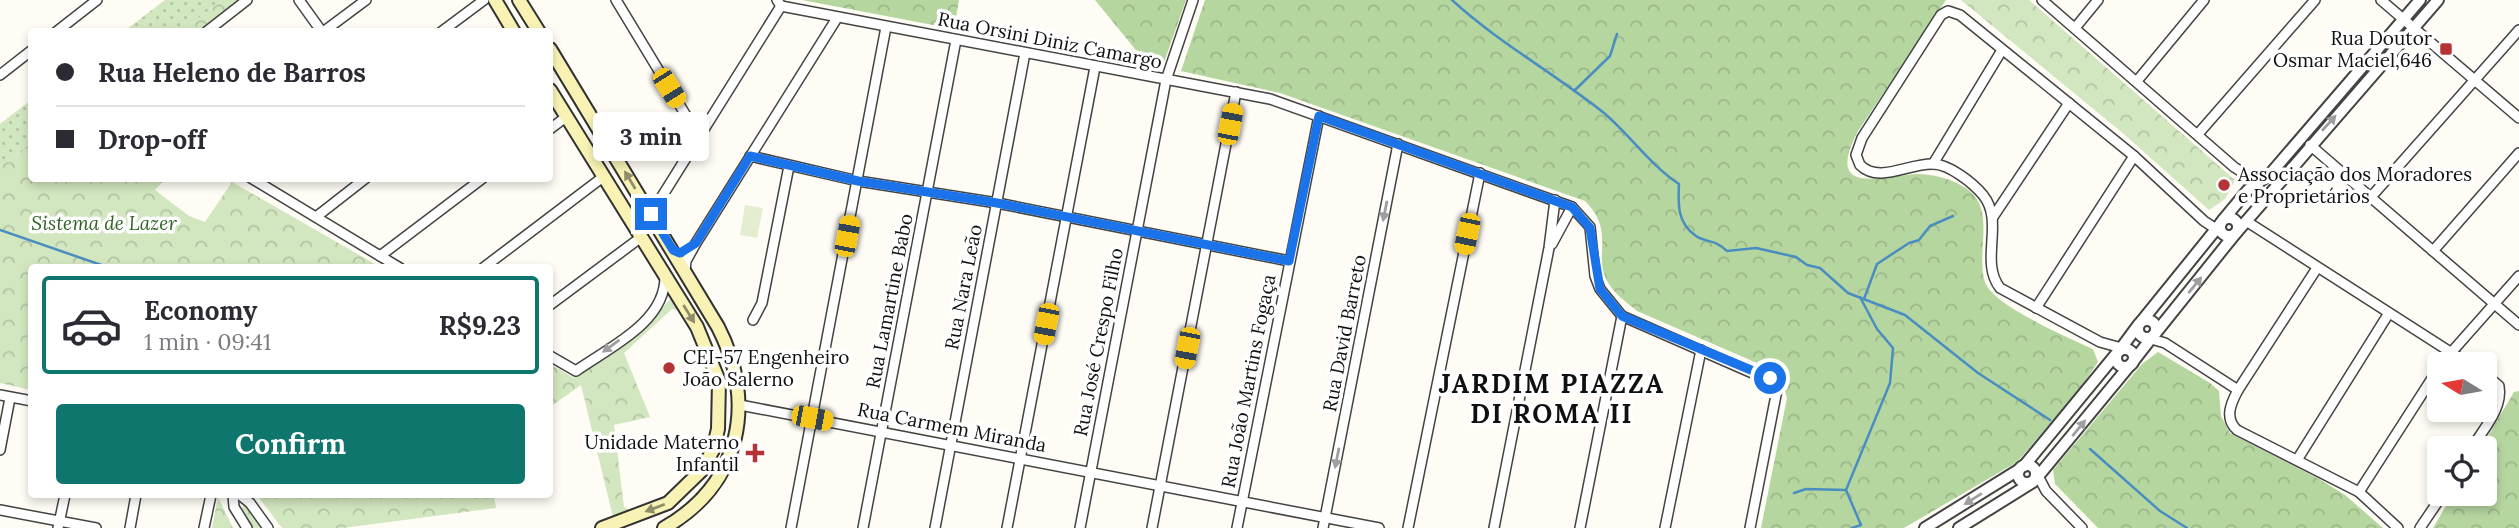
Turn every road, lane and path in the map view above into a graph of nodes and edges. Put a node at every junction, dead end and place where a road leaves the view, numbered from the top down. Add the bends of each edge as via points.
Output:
1 (97, 0) edge
2 (247, 0) edge
3 (299, 0) edge
4 (366, 0) edge
5 (484, 0) edge
6 (495, 0) edge
7 (519, 0) edge
8 (616, 0) edge
9 (1193, 0) edge
10 (2042, 0) edge
11 (2098, 0) edge
12 (2204, 0) edge
13 (2315, 0) edge
14 (2381, 0) edge
15 (2420, 0) edge
16 (2438, 0) edge
17 (779, 3) edge
18 (837, 18) junction
19 (2403, 19) junction
20 (886, 27) junction
21 (61, 28) edge
22 (211, 28) edge
23 (320, 28) edge
24 (328, 28) edge
25 (447, 28) edge
26 (512, 28) edge
27 (536, 28) edge
28 (2074, 28) junction
29 (2414, 28) junction
30 (2519, 30) edge
31 (956, 40) junction
32 (2002, 50) junction
33 (28, 53) edge
34 (1025, 53) junction
35 (553, 54) edge
36 (1095, 67) junction
37 (0, 75) edge
38 (1166, 80) junction
39 (2474, 80) junction
40 (2137, 81) junction
41 (1236, 92) junction
42 (553, 95) edge
43 (2069, 103) junction
44 (1319, 116) junction
45 (566, 117) junction
46 (2519, 118) edge
47 (553, 127) edge
48 (2198, 134) junction
49 (699, 138) junction
50 (1398, 144) junction
51 (2310, 145) junction
52 (2519, 153) edge
53 (750, 156) junction
54 (2134, 156) junction
55 (1934, 164) junction
56 (789, 166) junction
57 (2234, 167) junction
58 (1480, 173) junction
59 (603, 177) junction
60 (858, 181) junction
61 (258, 182) edge
62 (361, 182) edge
63 (478, 182) edge
64 (2259, 183) junction
65 (928, 191) junction
66 (2246, 193) junction
67 (2371, 197) junction
68 (1555, 200) junction
69 (997, 203) junction
70 (1572, 207) junction
71 (2256, 209) junction
72 (651, 214) junction
73 (1067, 216) junction
74 (316, 217) junction
75 (1993, 217) junction
76 (2246, 221) junction
77 (2218, 223) junction
78 (2260, 230) junction
79 (1136, 231) junction
80 (2236, 234) junction
81 (640, 239) junction
82 (696, 243) junction
83 (1207, 244) junction
84 (1549, 248) junction
85 (2433, 251) junction
86 (380, 256) junction
87 (678, 256) junction
88 (1289, 261) junction
89 (393, 264) edge
90 (488, 264) edge
91 (2317, 268) junction
92 (685, 271) junction
93 (2519, 275) edge
94 (666, 278) junction
95 (553, 303) edge
96 (2494, 304) junction
97 (2036, 308) junction
98 (2389, 313) junction
99 (1622, 316) junction
100 (753, 320) dead end
101 (2140, 323) junction
102 (2519, 325) edge
103 (2153, 334) junction
104 (1701, 350) junction
105 (2449, 352) edge
106 (2452, 352) edge
107 (2119, 353) junction
108 (553, 358) edge
109 (2131, 364) junction
110 (719, 381) junction
111 (2497, 384) edge
112 (2427, 385) edge
113 (2238, 390) junction
114 (5, 397) edge
115 (28, 400) edge
116 (740, 405) junction
117 (2497, 408) edge
118 (812, 418) junction
119 (882, 432) junction
120 (951, 445) junction
121 (0, 450) edge
122 (1020, 458) junction
123 (2297, 460) junction
124 (2022, 467) junction
125 (1091, 471) junction
126 (2033, 479) junction
127 (1160, 484) junction
128 (2359, 492) junction
129 (64, 498) edge
130 (135, 498) edge
131 (210, 498) edge
132 (233, 498) edge
133 (244, 498) edge
134 (1243, 500) junction
135 (2435, 506) edge
136 (0, 510) edge
137 (1325, 518) junction
138 (59, 524) edge
139 (96, 528) edge
140 (130, 528) edge
141 (204, 528) edge
142 (247, 528) edge
143 (268, 528) edge
144 (603, 528) edge
145 (664, 528) edge
146 (791, 528) edge
147 (863, 528) edge
148 (935, 528) edge
149 (1007, 528) edge
150 (1080, 528) edge
151 (1152, 528) edge
152 (1237, 528) edge
153 (1323, 528) edge
154 (1379, 528) edge
155 (1408, 528) edge
156 (1494, 528) edge
157 (1580, 528) edge
158 (1665, 528) edge
159 (1751, 528) edge
160 (1925, 528) edge
161 (1959, 528) edge
162 (2082, 528) edge
163 (2398, 528) edge
164 (2420, 528) edge

1 - 21 street
2 - 22 street
3 - 23 street
4 - 24 street
5 - 25 street
6 - 26 main road
7 - 27 main road
8 - 49 street
9 - 38 street, Rua José Crespo Filho
10 - 28 street
11 - 28 street
12 - 40 street
13 - 48 street
14 - 19 street
15 - 19 street
16 - 29 street
17 - 18 street, Rua Orsini Diniz Camargo
17 - 49 street
18 - 20 street, Rua Orsini Diniz Camargo
18 - 53 street
19 - 29 street
19 - 64 street
20 - 31 street, Rua Orsini Diniz Camargo
20 - 60 street
28 - 40 street
29 - 39 street
51 -> 29 street
30 - 39 street
31 - 34 street, Rua Orsini Diniz Camargo
31 - 65 street, Rua Lamartine Babo
32 - 43 street
32 - 55 street
32 - 55 street via 1960,15 1948,11 1941,15 1862,138 1857,155 1863,169 1876,173
33 - 37 street
34 - 36 street, Rua Orsini Diniz Camargo
34 - 69 street, Rua Nara Leão
72 -> 35 main road
36 - 38 street, Rua Orsini Diniz Camargo
36 - 73 street
38 - 41 street, Rua Orsini Diniz Camargo
38 - 79 street, Rua José Crespo Filho
39 - 46 street
39 - 67 street
40 - 48 street
41 - 44 street, Rua Orsini Diniz Camargo
41 - 83 street
42 - 45 main road
43 - 54 street
43 - 75 street
44 - 50 street, Rua Orsini Diniz Camargo
44 - 88 street, Rua João Martins Fogaça
45 - 47 street
45 - 59 main road
48 - 57 street
49 - 72 street
50 - 58 street, Rua Orsini Diniz Camargo
50 -> 137 street, Rua David Barreto
51 - 67 street
51 - 71 street
52 - 85 street
53 - 56 street
53 - 82 street
54 - 77 street
54 - 97 street
55 - 75 street via 1982,194
56 - 60 street
56 - 100 street via 762,303
57 - 64 street
57 - 66 street
58 - 68 street, Rua Orsini Diniz Camargo
58 - 155 street
59 - 81 main road
59 - 90 street
60 - 65 street
60 - 118 street
61 - 74 street
62 - 74 street
63 - 86 street
64 - 66 street
65 - 69 street
65 - 119 street, Rua Lamartine Babo
66 - 77 street
67 - 85 street
68 - 70 street, Rua Orsini Diniz Camargo
68 - 84 street
69 - 73 street
69 - 120 street, Rua Nara Leão
70 - 84 street
70 - 99 street via 1590,228 1600,289
71 - 76 street
71 - 78 street
72 - 87 main road
73 - 79 street
73 - 122 street
74 - 86 street
75 - 97 street via 1991,266 1995,281
76 - 77 street via 2236,214
76 - 78 street
76 - 80 street
77 - 80 street via 2228,237
77 - 80 street via 2235,221
77 - 101 street
78 - 80 street
78 - 91 street
79 - 83 street
79 - 125 street, Rua José Crespo Filho
103 -> 80 street
81 - 94 main road
81 - 95 street
82 - 87 street
82 - 92 street
83 - 88 street
83 - 127 street
84 - 156 street
85 - 96 street
86 - 89 street
87 - 92 main road
87 - 94 main road via 668,266
88 - 134 street, Rua João Martins Fogaça
91 - 98 street
91 - 113 street
92 - 94 main road via 681,282
92 - 116 main road via 727,344
93 - 96 street
94 -> 108 street via 653,314 576,371
94 -> 110 main road via 697,327
96 - 102 street
96 - 106 street
97 - 107 street
98 - 105 street
98 - 123 street
99 - 104 street
99 - 157 street
101 - 103 street via 2151,321
101 - 107 street
103 - 109 street
103 - 113 street
104 - 158 street
104 - 159 street via 1775,383 1777,390
107 - 109 street via 2121,366
107 - 109 street via 2134,356
107 - 124 street
126 -> 109 street
110 - 116 main road via 730,403
110 -> 144 main road via 718,429 701,471 668,503
111 - 117 street via 2501,396
112 - 128 street
113 - 123 street via 2230,410 2237,430
114 - 115 street
114 - 121 street
116 - 118 street, Rua Carmem Miranda
116 - 145 main road via 736,432 718,480 700,502
118 - 119 street, Rua Carmem Miranda
118 - 146 street
119 - 120 street, Rua Carmem Miranda
119 - 147 street, Rua Lamartine Babo
120 - 122 street, Rua Carmem Miranda
120 - 148 street, Rua Nara Leão
122 - 125 street, Rua Carmem Miranda
122 - 149 street
123 - 128 street
124 - 126 street via 2032,466
124 - 126 street via 2019,478
124 -> 160 street
125 - 127 street, Rua Carmem Miranda
125 - 150 street, Rua José Crespo Filho
126 - 161 street
126 - 162 street
127 - 134 street, Rua Carmem Miranda
127 - 151 street
128 - 163 street
129 - 138 street
130 - 140 street
131 - 141 street
132 - 142 street
133 - 143 street
134 - 137 street, Rua Carmem Miranda
134 - 152 street, Rua João Martins Fogaça
135 - 164 street
136 - 138 street
137 - 153 street, Rua David Barreto
137 - 154 street, Rua Carmem Miranda
138 - 139 street

